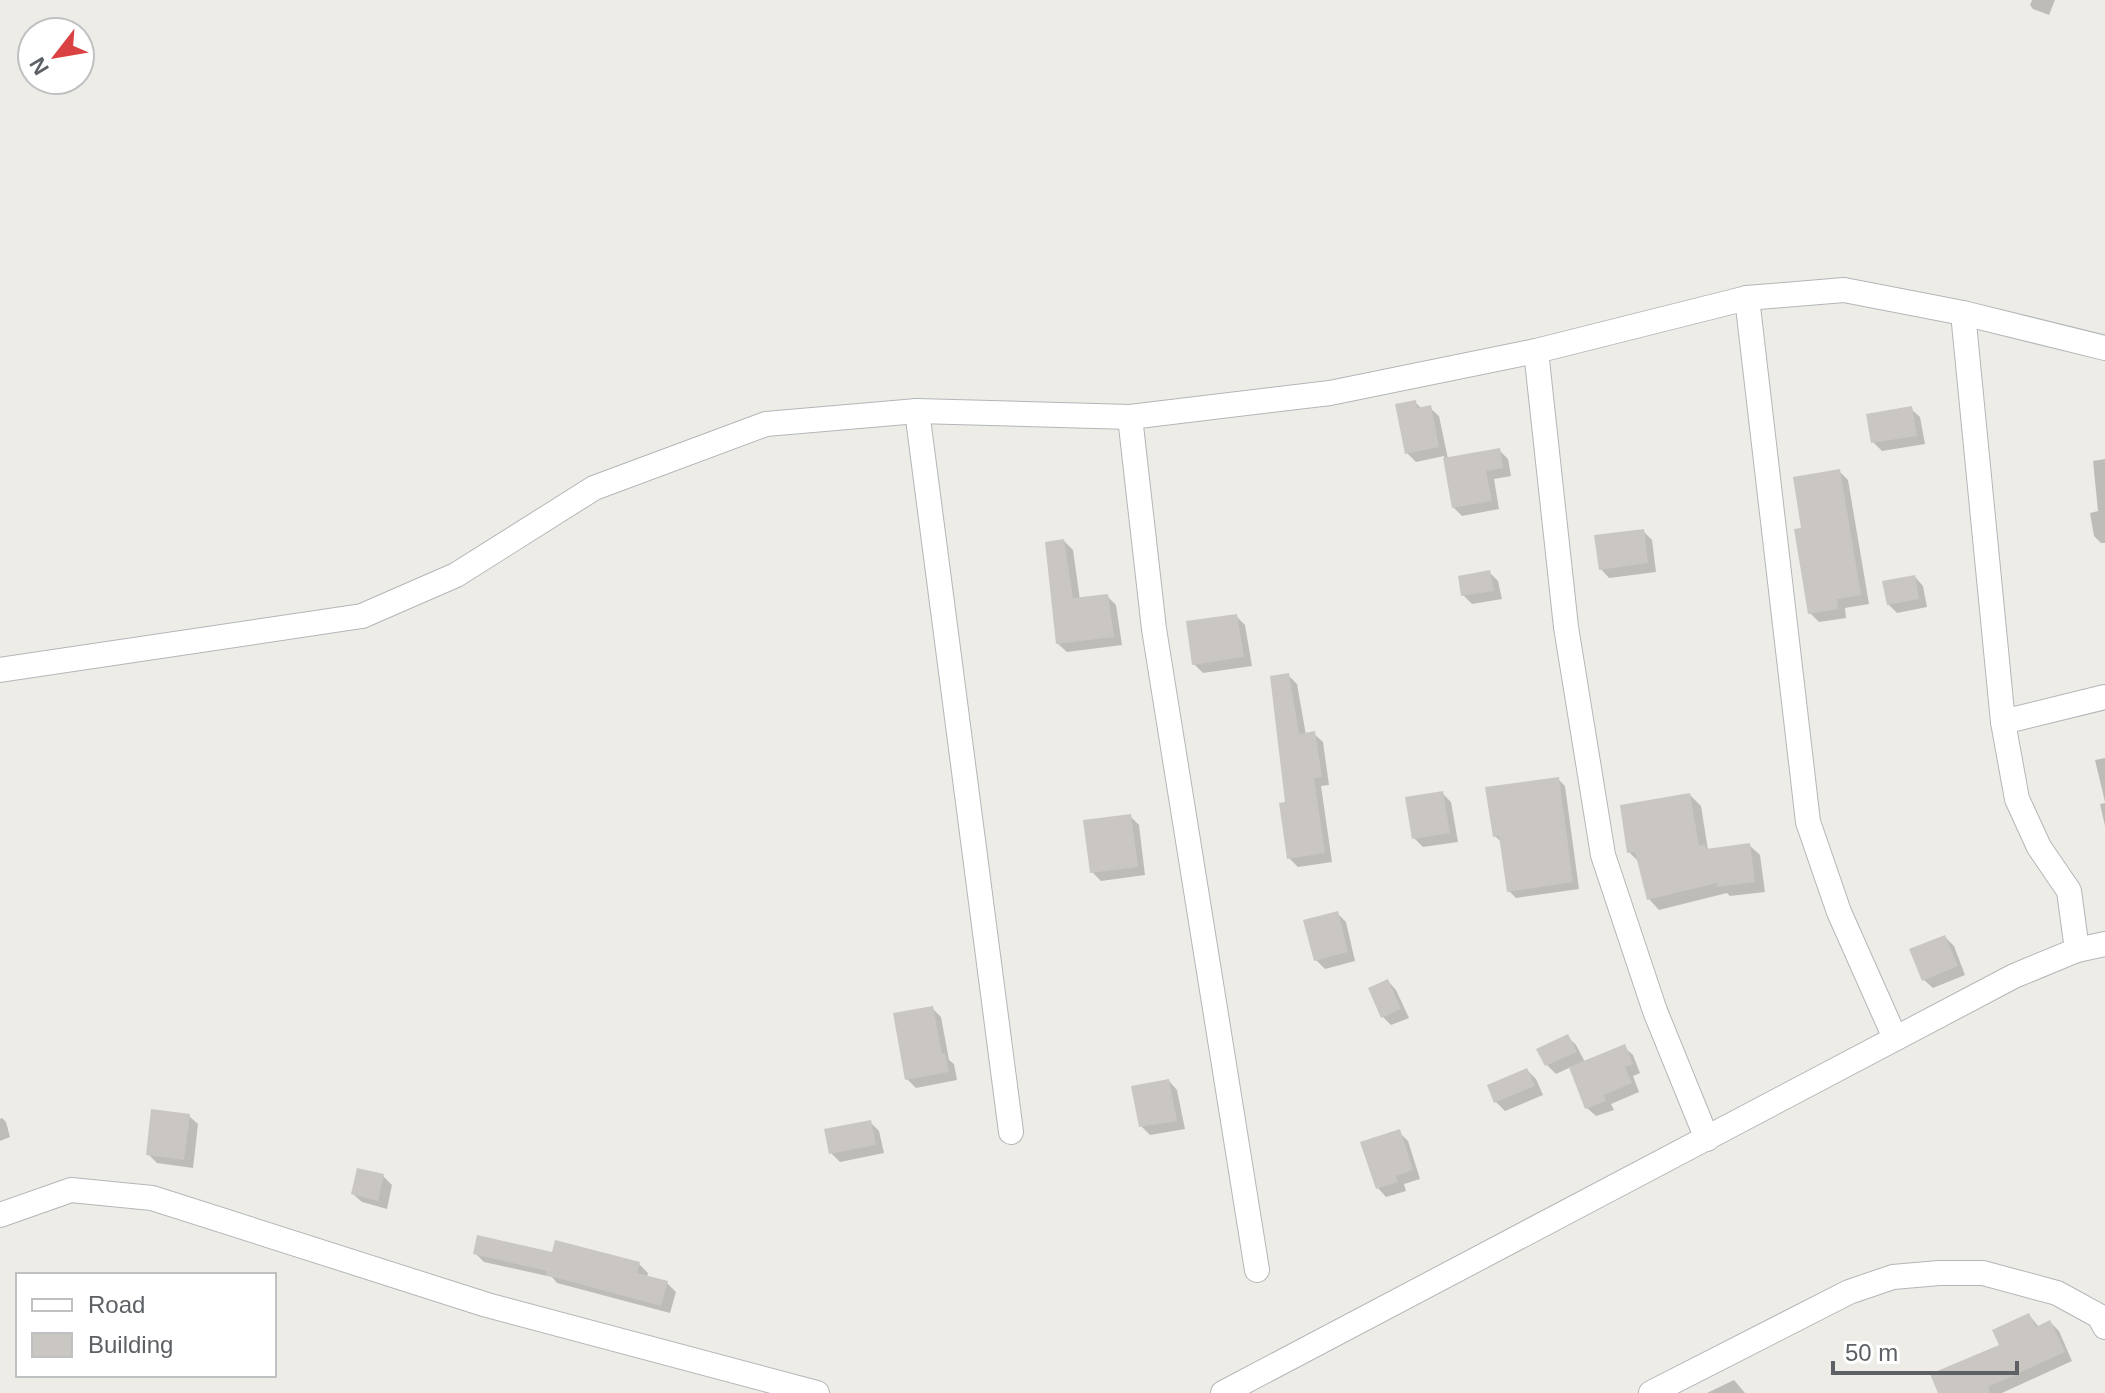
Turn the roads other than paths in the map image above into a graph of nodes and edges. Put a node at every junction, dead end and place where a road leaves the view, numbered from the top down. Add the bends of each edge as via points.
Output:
1 (1747, 298) junction
2 (1963, 313) junction
3 (2105, 348) edge
4 (1536, 351) junction
5 (917, 411) junction
6 (1130, 417) junction
7 (0, 670) edge
8 (2105, 697) edge
9 (2003, 722) junction
10 (2105, 944) edge
11 (2077, 950) junction
12 (1895, 1038) junction
13 (1011, 1132) dead end
14 (1707, 1139) junction
15 (0, 1215) edge
16 (1257, 1270) dead end
17 (2105, 1327) edge
18 (817, 1393) edge
19 (1223, 1393) edge
20 (1651, 1393) edge

1 - 2 street via 1844,290
1 - 4 street
1 - 12 street via 1808,822 1839,912
2 - 3 street
2 - 9 street
4 - 6 street via 1330,393
4 - 14 street via 1566,627 1603,855 1655,1011
5 - 6 street
5 - 7 street via 766,424 594,488 456,575 362,616
5 - 13 street
6 - 16 street via 1154,629
8 - 9 street
9 - 11 street via 2017,799 2039,847 2069,891
10 - 11 street
11 - 12 street via 2014,976
12 - 14 street
14 - 19 street
15 - 18 street via 71,1190 152,1198 487,1305
17 - 20 street via 2099,1316 2057,1293 1983,1273 1893,1277 1849,1292

